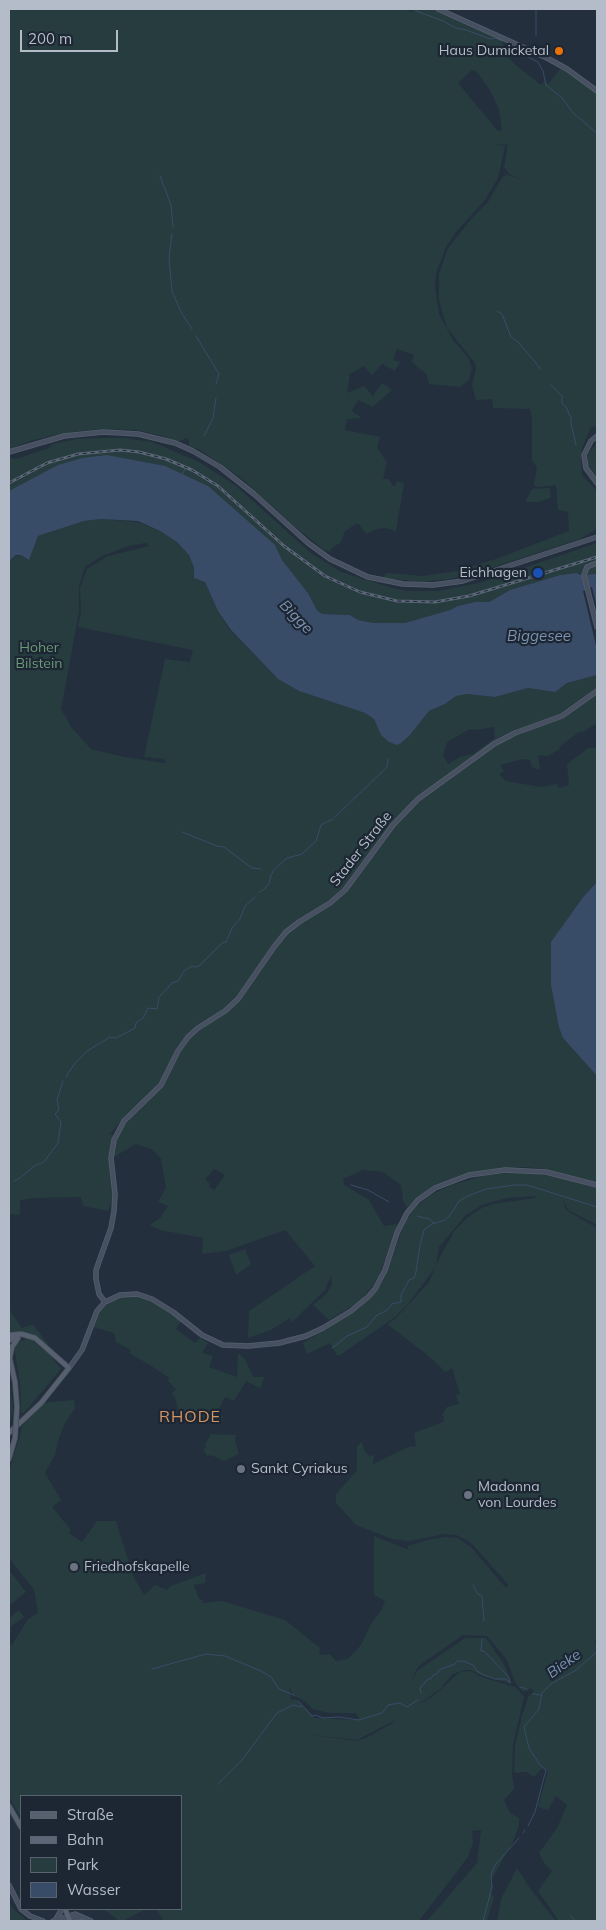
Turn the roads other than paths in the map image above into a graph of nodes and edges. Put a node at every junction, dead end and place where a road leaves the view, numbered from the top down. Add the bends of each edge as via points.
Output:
1 (438, 9) edge
2 (597, 91) edge
3 (597, 436) edge
4 (9, 452) edge
5 (597, 483) edge
6 (597, 536) edge
7 (597, 563) edge
8 (597, 627) edge
9 (597, 691) edge
10 (597, 1185) edge
11 (105, 1302) junction
12 (9, 1335) edge
13 (29, 1336) junction
14 (18, 1338) junction
15 (9, 1340) edge
16 (9, 1357) edge
17 (69, 1368) junction
18 (9, 1433) edge
19 (9, 1459) edge
20 (9, 1806) edge
21 (20, 1825) edge
22 (9, 1885) edge
23 (20, 1907) edge
24 (22, 1910) edge
25 (62, 1910) edge
26 (82, 1917) junction
27 (68, 1920) edge
28 (44, 1921) edge
29 (53, 1921) edge
30 (77, 1921) edge
31 (91, 1921) edge

1 - 2 main road via 552,61
3 - 5 main road via 584,455 586,468
4 - 6 main road via 64,436 103,432 138,434 175,443 228,472 301,538 330,559 368,577 403,584 463,581
7 - 8 main road via 584,572
9 - 11 main road, Stader Straße via 558,718 494,744 418,799 393,825 345,890 330,904 286,932 238,999 188,1037 161,1085 124,1121 114,1140 111,1158 114,1211 96,1270 99,1294
10 - 11 main road via 523,1170 485,1172 447,1183 425,1195 407,1213 386,1270 372,1293 323,1328 279,1343 223,1345 202,1335 166,1307 147,1297 127,1294
11 - 17 main road via 94,1318 82,1350
12 - 13 main road
13 - 14 main road
13 - 17 main road
14 - 15 main road
14 - 16 main road
16 - 19 main road, bridge via 17,1391 14,1438
17 - 18 main road
20 - 21 main road
22 - 23 main road
24 - 28 main road
25 - 29 main road
26 - 27 main road via 75,1914
26 - 30 main road
26 - 31 main road
27 - 29 main road

